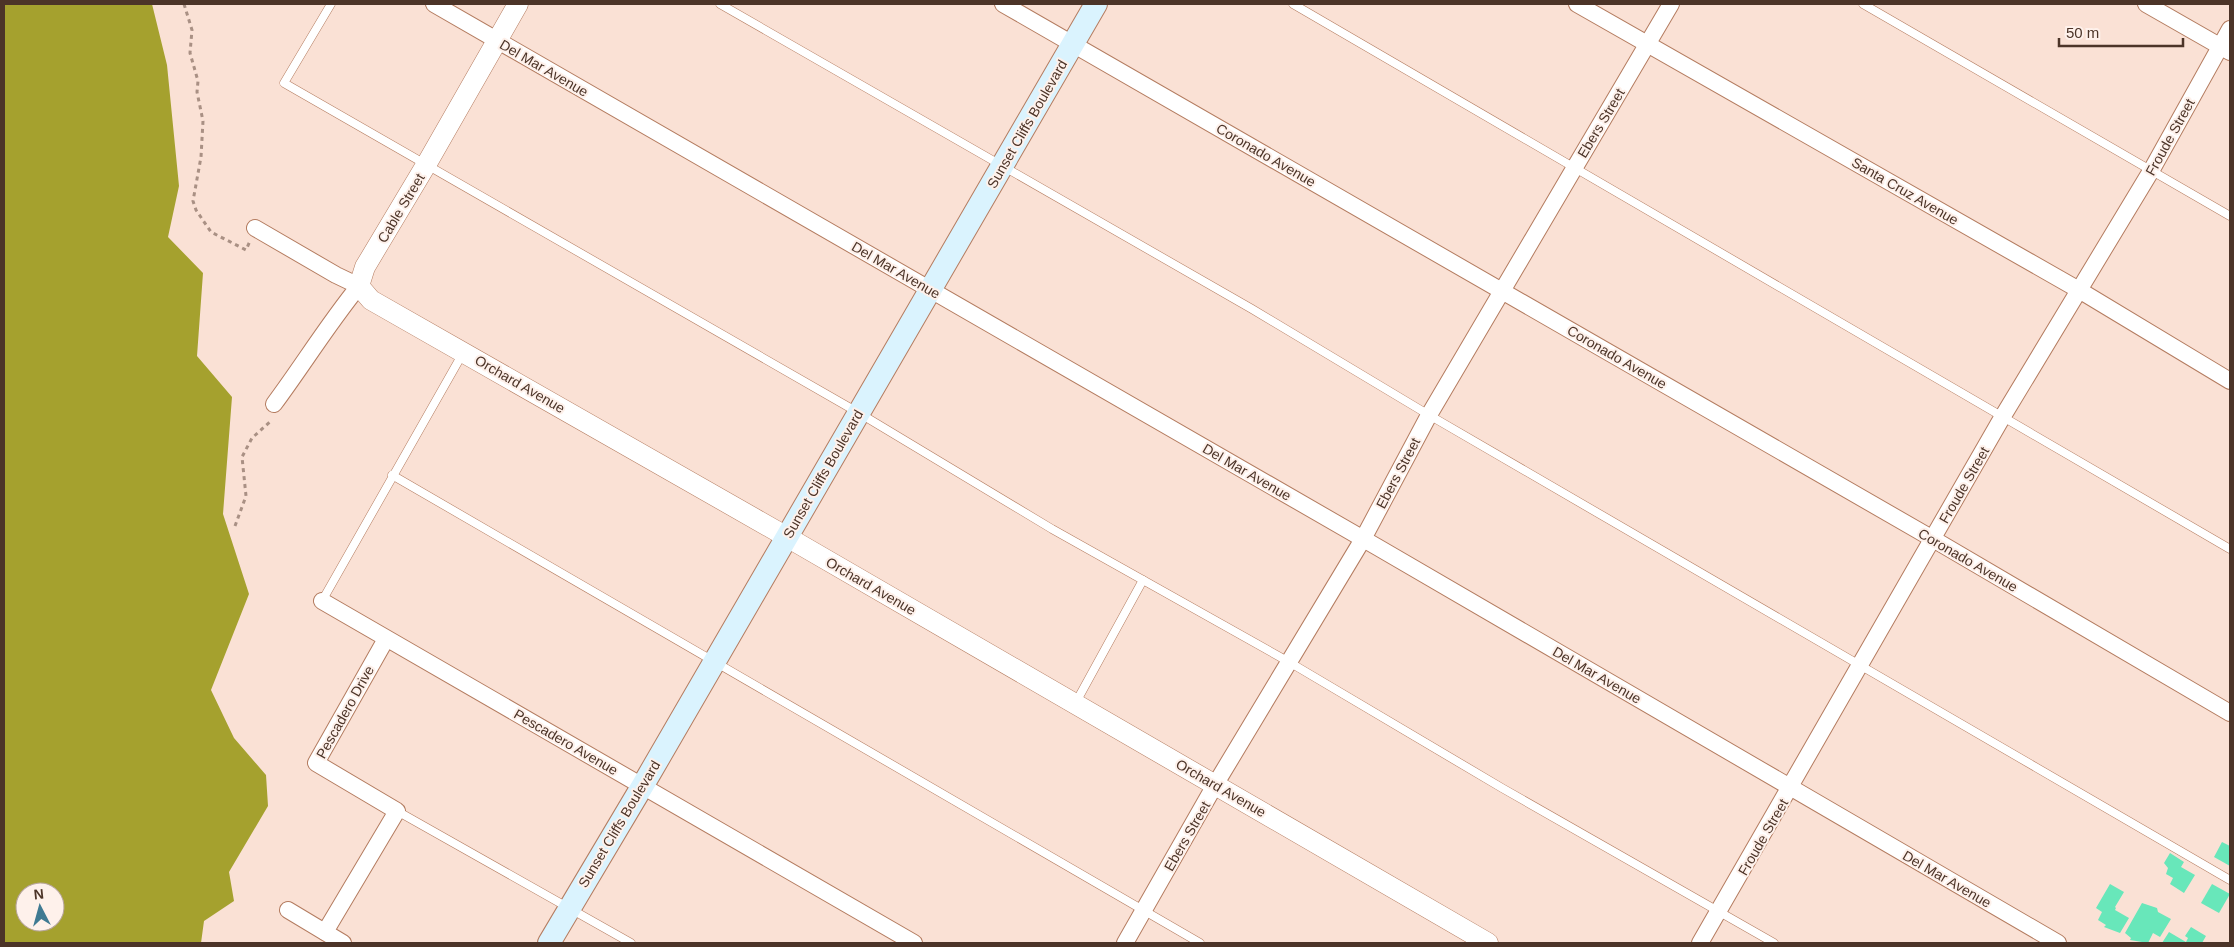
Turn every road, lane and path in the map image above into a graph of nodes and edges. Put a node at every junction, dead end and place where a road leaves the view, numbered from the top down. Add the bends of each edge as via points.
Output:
1 (184, 4) edge
2 (331, 4) edge
3 (434, 4) edge
4 (518, 4) edge
5 (720, 4) edge
6 (1003, 4) edge
7 (1096, 4) edge
8 (1293, 4) edge
9 (1577, 4) edge
10 (1671, 4) edge
11 (1863, 4) edge
12 (2146, 4) edge
13 (2230, 29) edge
14 (496, 40) junction
15 (1073, 44) junction
16 (1647, 46) junction
17 (2225, 49) edge
18 (426, 165) junction
19 (1002, 166) junction
20 (1575, 166) junction
21 (2151, 172) junction
22 (2230, 216) edge
23 (255, 228) dead end
24 (240, 248) dead end
25 (359, 286) junction
26 (2079, 290) junction
27 (930, 291) junction
28 (1503, 291) junction
29 (464, 352) junction
30 (2230, 381) edge
31 (274, 404) joint
32 (859, 413) junction
33 (1429, 416) junction
34 (2003, 416) junction
35 (392, 475) junction
36 (235, 526) dead end
37 (787, 537) junction
38 (1362, 539) junction
39 (1933, 539) junction
40 (2230, 549) edge
41 (1143, 580) junction
42 (322, 601) joint
43 (386, 639) junction
44 (713, 662) junction
45 (1289, 662) junction
46 (1861, 664) junction
47 (1075, 704) junction
48 (2230, 713) edge
49 (643, 785) junction
50 (1216, 785) junction
51 (1791, 787) junction
52 (397, 810) junction
53 (2230, 880) edge
54 (569, 908) junction
55 (288, 910) dead end
56 (1144, 911) junction
57 (1719, 912) junction
58 (325, 932) junction
59 (344, 943) edge
60 (548, 943) edge
61 (632, 943) edge
62 (914, 943) edge
63 (1125, 943) edge
64 (1200, 943) edge
65 (1488, 943) edge
66 (1700, 943) edge
67 (1774, 943) edge
68 (2058, 943) edge

1 - 24 path via 192,30 190,53 198,81 203,121 202,158 193,201 211,232
2 - 18 lane via 284,83
3 - 14 street, Del Mar Avenue
4 - 14 street, Cable Street
5 - 19 lane
6 - 15 street, Coronado Avenue
7 - 15 main road, Sunset Cliffs Boulevard
8 - 20 lane
9 - 16 street, Santa Cruz Avenue
10 - 16 street, Ebers Street
11 - 21 lane
12 - 17 street
13 - 17 street, Froude Street
14 - 18 street, Cable Street
14 - 27 street, Del Mar Avenue
15 - 19 main road, Sunset Cliffs Boulevard
15 - 28 street, Coronado Avenue
16 - 20 street, Ebers Street
16 - 26 street, Santa Cruz Avenue
17 - 21 street, Froude Street
18 - 25 street, Cable Street via 365,267
18 - 32 lane
19 - 27 main road, Sunset Cliffs Boulevard
19 - 33 lane via 1252,309
20 - 28 street, Ebers Street
20 - 34 lane
21 - 22 lane
21 - 26 street, Froude Street
23 - 25 street, Orchard Avenue
25 - 29 street, Orchard Avenue via 371,300
25 - 31 street, Cable Street
26 - 30 street, Santa Cruz Avenue
26 - 34 street, Froude Street
27 - 32 main road, Sunset Cliffs Boulevard
27 - 38 street, Del Mar Avenue
28 - 33 street, Ebers Street
28 - 39 street, Coronado Avenue
29 - 35 lane
29 - 37 street, Orchard Avenue
31 - 36 path via 276,416 252,438 242,457 246,496
32 - 37 main road, Sunset Cliffs Boulevard
32 - 41 lane
33 - 38 street, Ebers Street
33 - 46 lane
34 - 39 street, Froude Street
34 - 40 lane
35 - 42 lane
35 - 44 lane
37 - 44 main road, Sunset Cliffs Boulevard
37 - 47 street, Orchard Avenue
38 - 45 street, Ebers Street
38 - 51 street, Del Mar Avenue
39 - 46 street, Froude Street
39 - 48 street, Coronado Avenue
41 - 45 lane
41 - 47 lane
42 - 43 street, Pescadero Avenue
43 - 49 street, Pescadero Avenue
43 - 52 street, Pescadero Drive via 316,763
44 - 49 main road, Sunset Cliffs Boulevard
44 - 56 lane
45 - 50 street, Ebers Street
45 - 57 lane
46 - 51 street, Froude Street
46 - 53 lane
47 - 50 street, Orchard Avenue
49 - 54 main road, Sunset Cliffs Boulevard
49 - 62 street, Pescadero Avenue
50 - 56 street, Ebers Street
50 - 65 street, Orchard Avenue
51 - 57 street, Froude Street
51 - 68 street, Del Mar Avenue
52 - 54 lane
52 - 58 street
54 - 60 main road, Sunset Cliffs Boulevard
54 - 61 lane
55 - 58 street
56 - 63 street, Ebers Street
56 - 64 lane
57 - 66 street, Froude Street
57 - 67 lane
58 - 59 street

